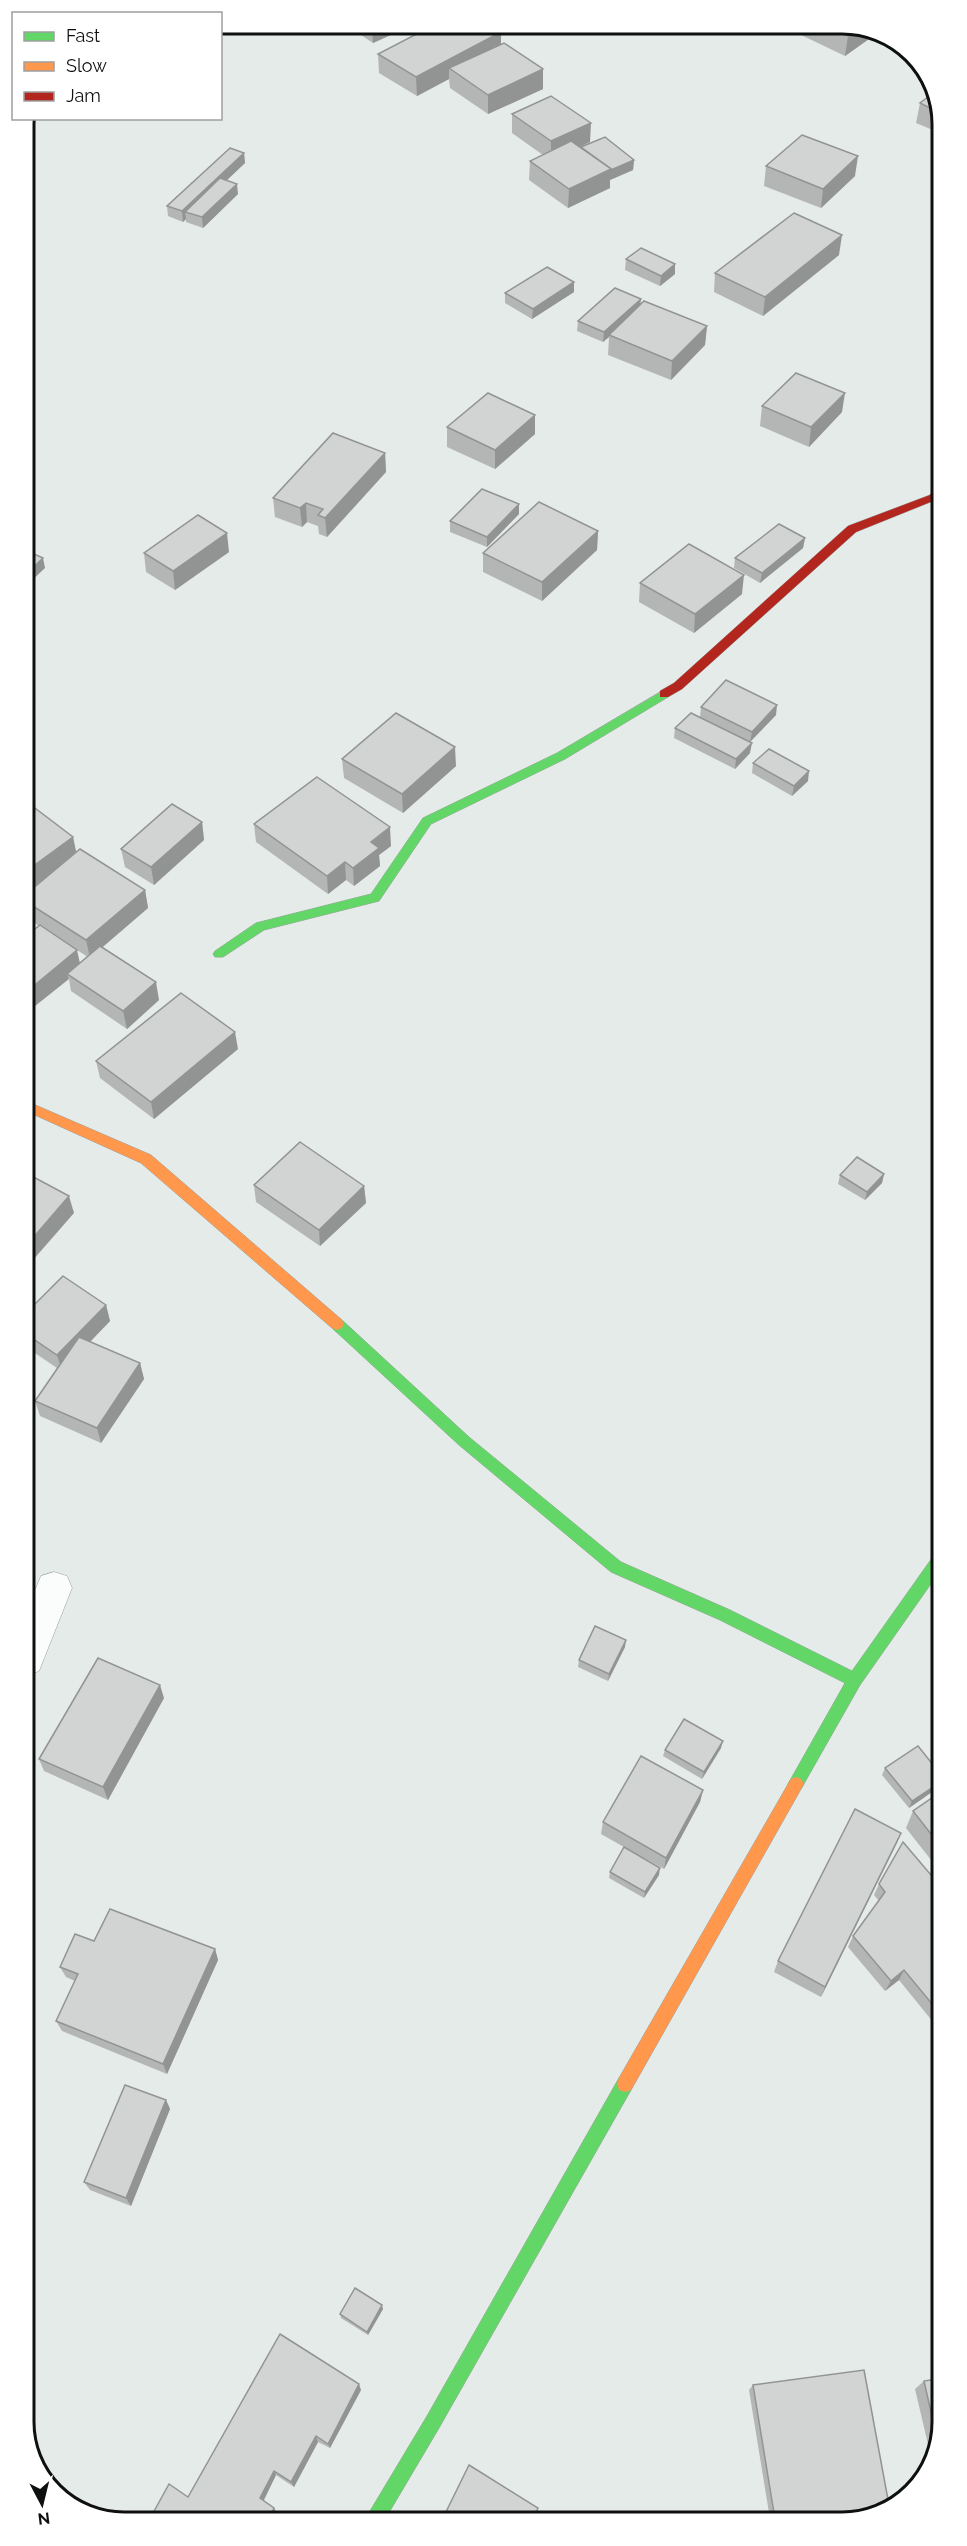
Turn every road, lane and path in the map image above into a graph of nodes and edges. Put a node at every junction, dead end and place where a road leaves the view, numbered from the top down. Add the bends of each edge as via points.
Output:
1 (932, 498) edge
2 (219, 954) dead end
3 (35, 1110) edge
4 (932, 1570) edge
5 (54, 1587) dead end
6 (35, 1636) edge
7 (855, 1680) junction
8 (379, 2511) edge

1 - 2 street via 852,529 678,686 561,756 428,821 375,898 260,926
3 - 7 street via 146,1159 310,1299 464,1441 616,1568 724,1615
4 - 7 street
5 - 6 street
7 - 8 street

